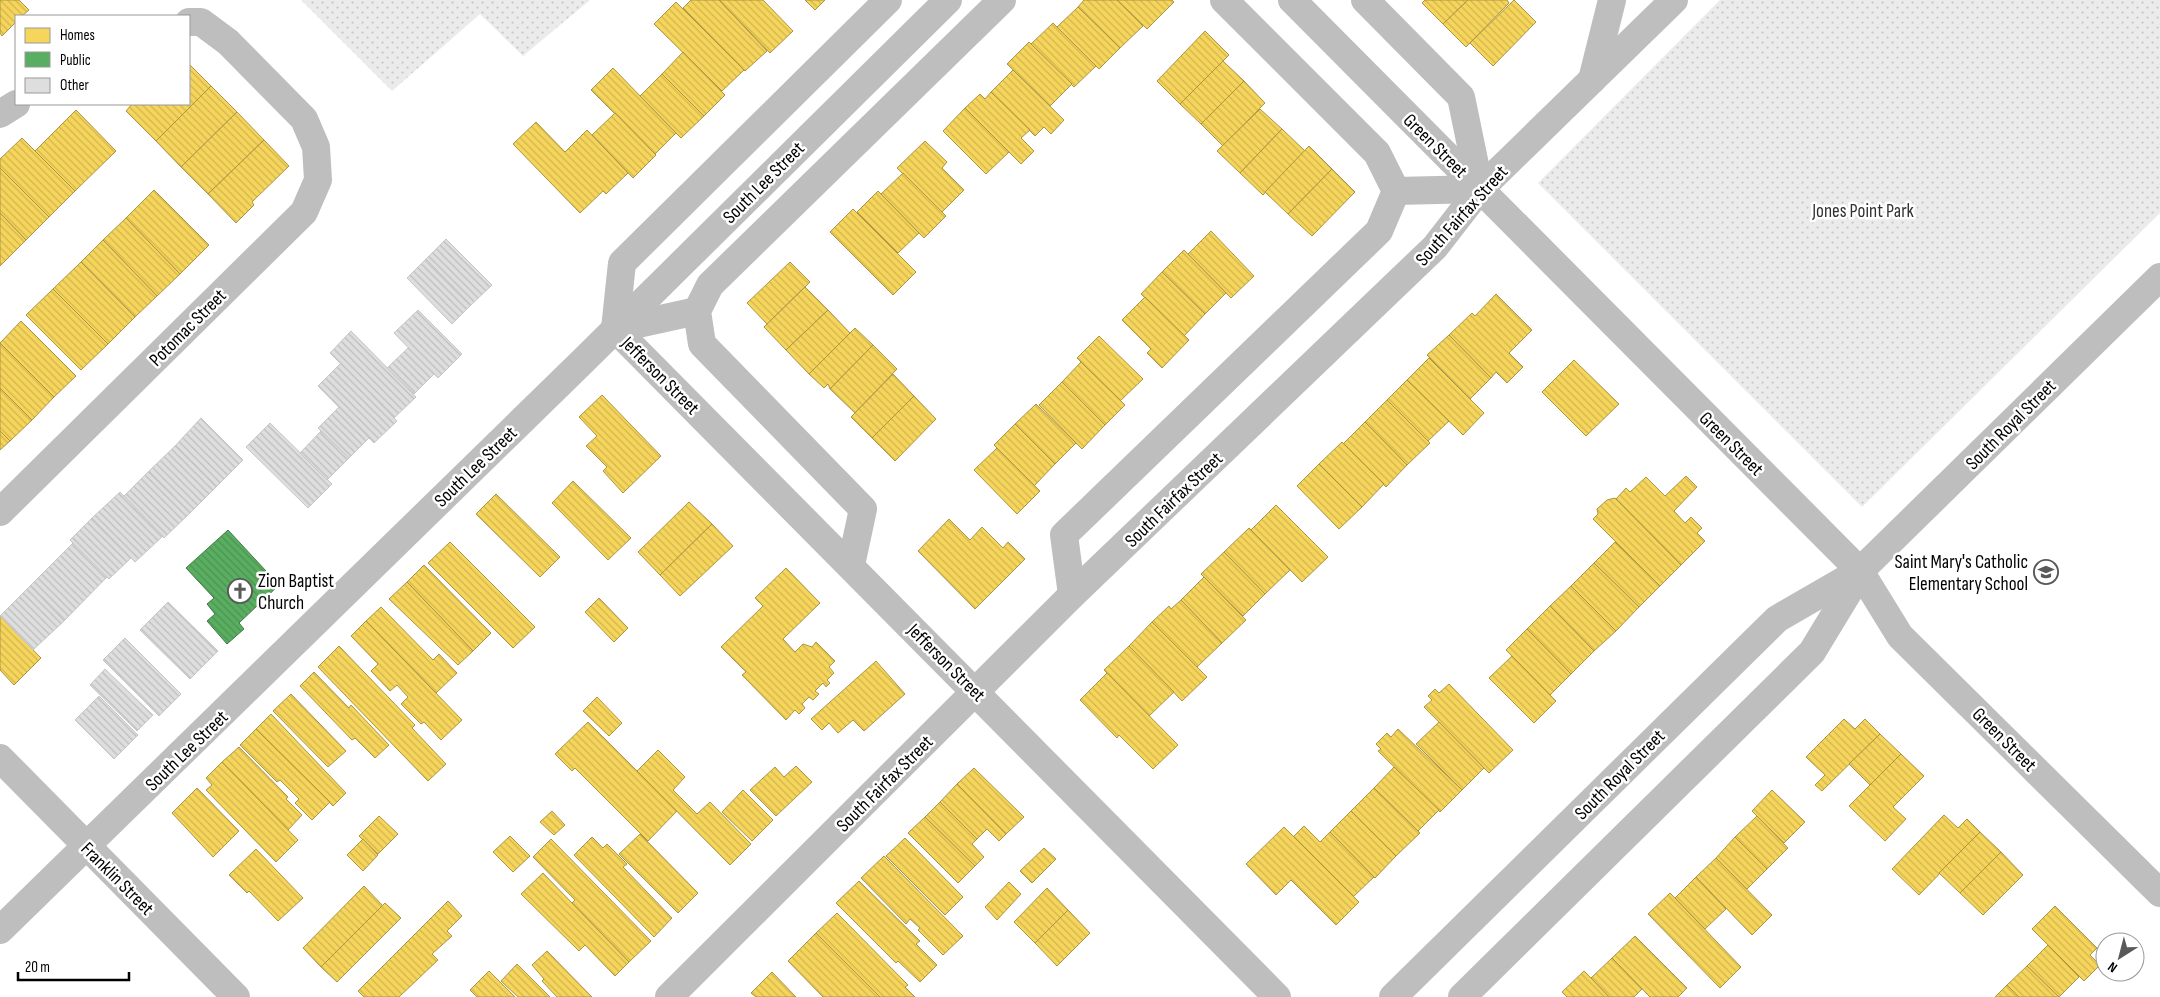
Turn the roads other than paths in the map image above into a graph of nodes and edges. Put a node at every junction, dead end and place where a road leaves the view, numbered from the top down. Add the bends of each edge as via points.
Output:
1 (888, 0) edge
2 (948, 0) edge
3 (1002, 0) edge
4 (1224, 0) edge
5 (1292, 0) edge
6 (1365, 0) edge
7 (1612, 0) edge
8 (1674, 0) edge
9 (190, 22) edge
10 (1592, 80) junction
11 (15, 105) edge
12 (0, 114) edge
13 (1480, 189) junction
14 (1396, 191) junction
15 (2160, 277) edge
16 (696, 311) junction
17 (615, 330) junction
18 (0, 512) edge
19 (850, 566) junction
20 (1860, 571) junction
21 (1072, 595) junction
22 (976, 692) junction
23 (0, 758) edge
24 (87, 846) junction
25 (2160, 893) edge
26 (0, 930) edge
27 (236, 997) edge
28 (669, 997) edge
29 (1277, 997) edge
30 (1393, 997) edge
31 (1462, 997) edge

1 - 17 street via 622,262
2 - 17 street, South Lee Street
3 - 16 street via 710,285
4 - 14 street via 1378,153
5 - 13 street, Green Street
6 - 13 street via 1461,97
7 - 10 street
8 - 10 street, South Fairfax Street
9 - 18 street, Potomac Street via 201,22 228,42 304,119 316,146 318,180 304,212
10 - 13 street, South Fairfax Street
11 - 12 street
13 - 14 street
13 - 20 street, Green Street
13 - 21 street, South Fairfax Street via 1435,247
14 - 21 street via 1380,231 1064,535
15 - 20 street, South Royal Street
16 - 17 street
16 - 19 street via 702,344 863,509
17 - 19 street, Jefferson Street
17 - 24 street, South Lee Street
19 - 22 street, Jefferson Street
20 - 25 street, Green Street via 1900,636
20 - 30 street, South Royal Street via 1777,619
20 - 31 street, South Royal Street via 1812,652
21 - 22 street, South Fairfax Street
22 - 28 street, South Fairfax Street
22 - 29 street, Jefferson Street
23 - 24 street, Franklin Street
24 - 26 street, South Lee Street
24 - 27 street, Franklin Street

